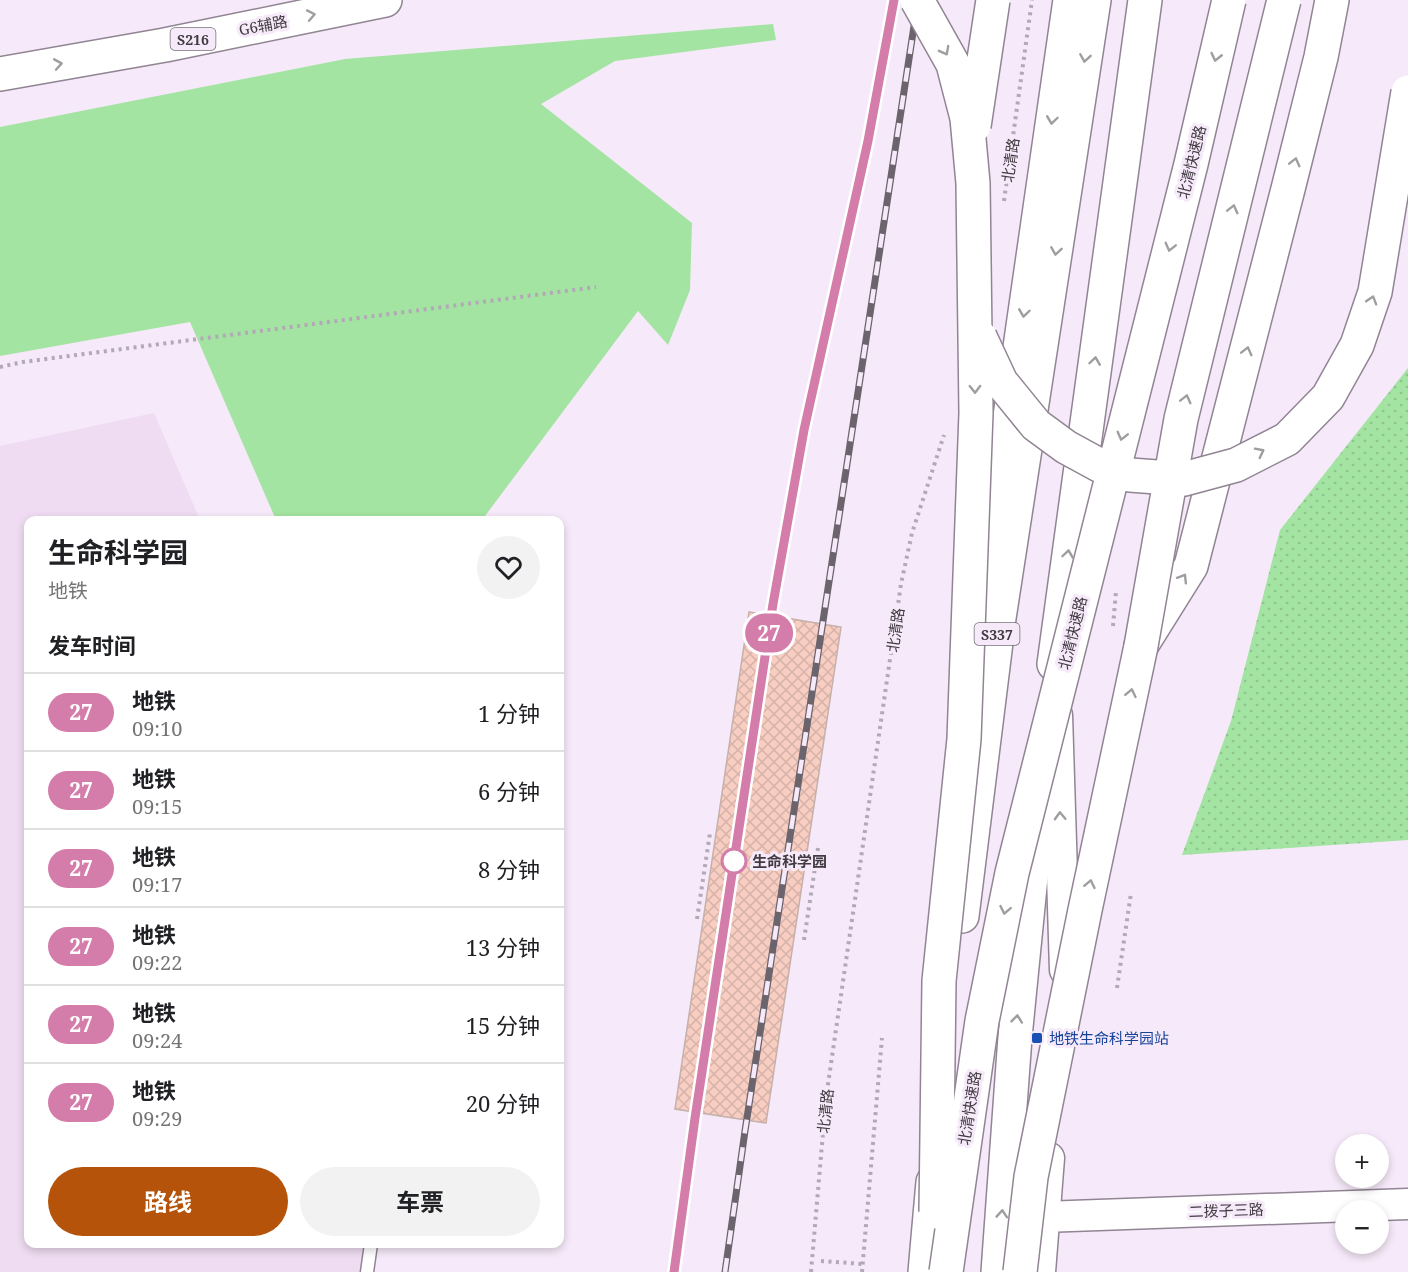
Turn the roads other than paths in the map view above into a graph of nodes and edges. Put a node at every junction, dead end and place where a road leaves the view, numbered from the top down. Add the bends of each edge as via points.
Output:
1 (385, 0) edge
2 (916, 0) edge
3 (993, 0) edge
4 (1070, 0) edge
5 (1094, 0) edge
6 (1145, 0) edge
7 (1229, 0) edge
8 (1284, 0) edge
9 (1332, 0) edge
10 (1348, 0) edge
11 (1321, 57) junction
12 (0, 74) edge
13 (1408, 92) edge
14 (1062, 598) junction
15 (1141, 646) junction
16 (964, 739) junction
17 (1408, 1204) edge
18 (1043, 1217) junction
19 (370, 1248) edge
20 (367, 1272) edge
21 (925, 1272) edge
22 (935, 1272) edge
23 (946, 1272) edge
24 (998, 1272) edge
25 (1020, 1272) edge
26 (1040, 1272) edge

12 -> 1 main road, G6辅路 / S216
2 -> 16 main road, bridge via 953,64 966,118 974,183 976,414
3 -> 13 main road, bridge via 965,211 965,269 981,343 1001,382 1036,425 1099,465 1130,475 1184,479 1236,465 1287,439 1328,397 1357,345 1375,292
4 -> 16 main road, bridge
5 -> 21 main road, S337 via 987,711 942,1085
14 -> 6 main road
7 -> 23 main road, 北清快速路, bridge via 1012,873 982,1021
15 -> 8 main road, bridge via 1182,418
9 - 11 main road
10 - 11 main road
15 -> 11 main road, bridge via 1191,566
18 -> 14 street via 1065,964 1057,692
24 -> 14 main road via 1015,1037
25 -> 15 main road, bridge via 1031,1177
16 - 22 main road, bridge via 939,981
17 - 18 street, 二拨子三路
18 - 26 street
19 - 20 lane

